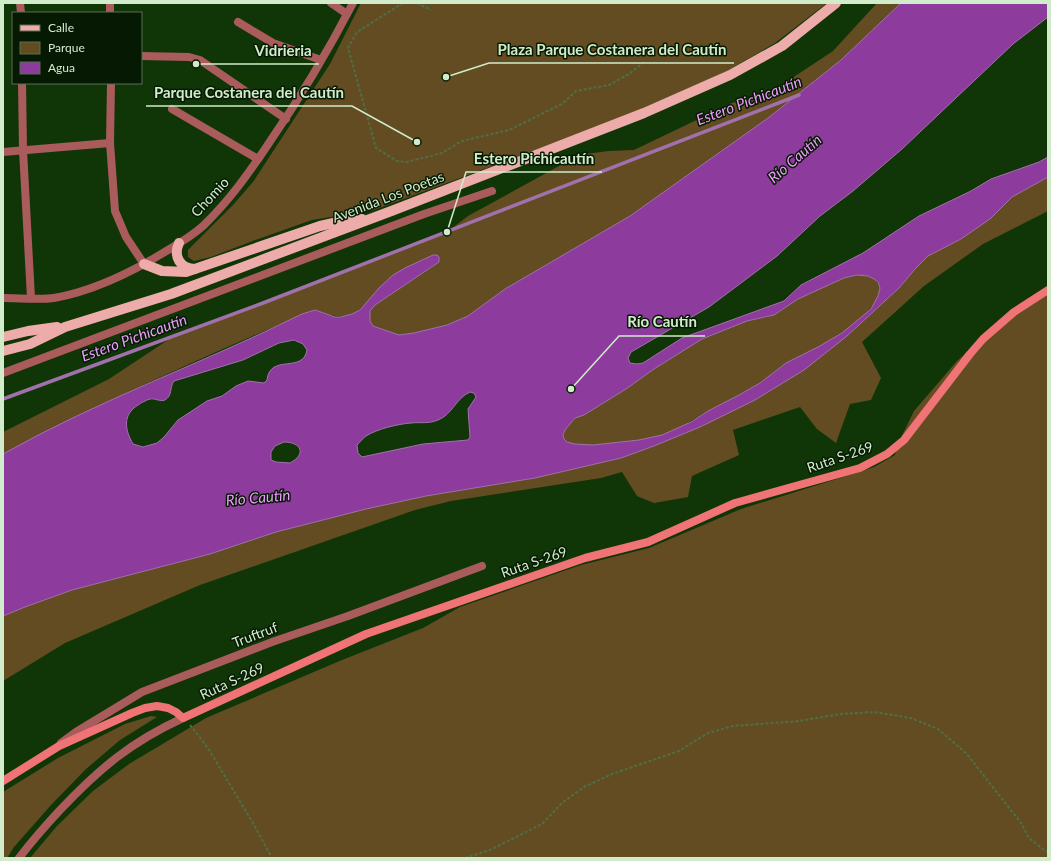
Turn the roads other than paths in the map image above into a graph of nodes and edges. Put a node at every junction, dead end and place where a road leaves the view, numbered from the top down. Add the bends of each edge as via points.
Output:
1 (331, 3) edge
2 (353, 3) edge
3 (836, 3) edge
4 (347, 14) junction
5 (238, 22) dead end
6 (142, 56) edge
7 (321, 60) junction
8 (22, 84) edge
9 (111, 84) edge
10 (172, 109) dead end
11 (286, 119) junction
12 (110, 143) junction
13 (23, 150) junction
14 (3, 152) edge
15 (258, 159) junction
16 (492, 191) dead end
17 (375, 218) junction
18 (179, 243) junction
19 (144, 264) junction
20 (197, 269) junction
21 (1048, 290) edge
22 (3, 298) edge
23 (31, 298) junction
24 (65, 326) junction
25 (3, 337) edge
26 (3, 351) edge
27 (3, 373) edge
28 (482, 566) dead end
29 (183, 718) junction
30 (48, 753) junction
31 (3, 781) edge
32 (19, 858) edge

1 - 4 street
2 - 4 street, Chomio
3 - 17 main road, Avenida Los Poetas via 782,46 730,75 644,113
4 - 7 street, Chomio
5 - 7 street via 273,43
6 - 11 street via 189,57 200,60
7 - 11 street, Chomio
8 - 13 street
9 - 12 street
10 - 15 street
11 - 15 street, Chomio
12 - 13 street
12 - 19 street via 115,211 126,237
13 - 14 street
13 - 23 street
15 - 18 street, Chomio via 219,209 202,227
16 - 27 street via 424,214
17 - 20 main road via 347,220 320,226
17 - 24 main road, Avenida Los Poetas via 171,294
18 - 19 street, Chomio
18 - 20 main road via 176,252 179,261 187,268
19 - 20 main road via 170,273
19 - 23 street, Chomio via 73,294 53,298
21 - 29 main road, Ruta S-269 via 1014,312 983,339 904,440 877,460 860,468 735,503 648,542 585,558 366,634
22 - 23 street, Chomio
24 - 25 main road, Avenida Los Poetas
24 - 26 main road, Avenida Los Poetas via 30,344
28 - 30 street, Truftruf via 142,692 76,732
29 - 30 main road, Truftruf via 168,708 145,708
29 - 32 street, Ruta S-269 via 133,744 101,769 41,831
30 - 31 main road, Truftruf

